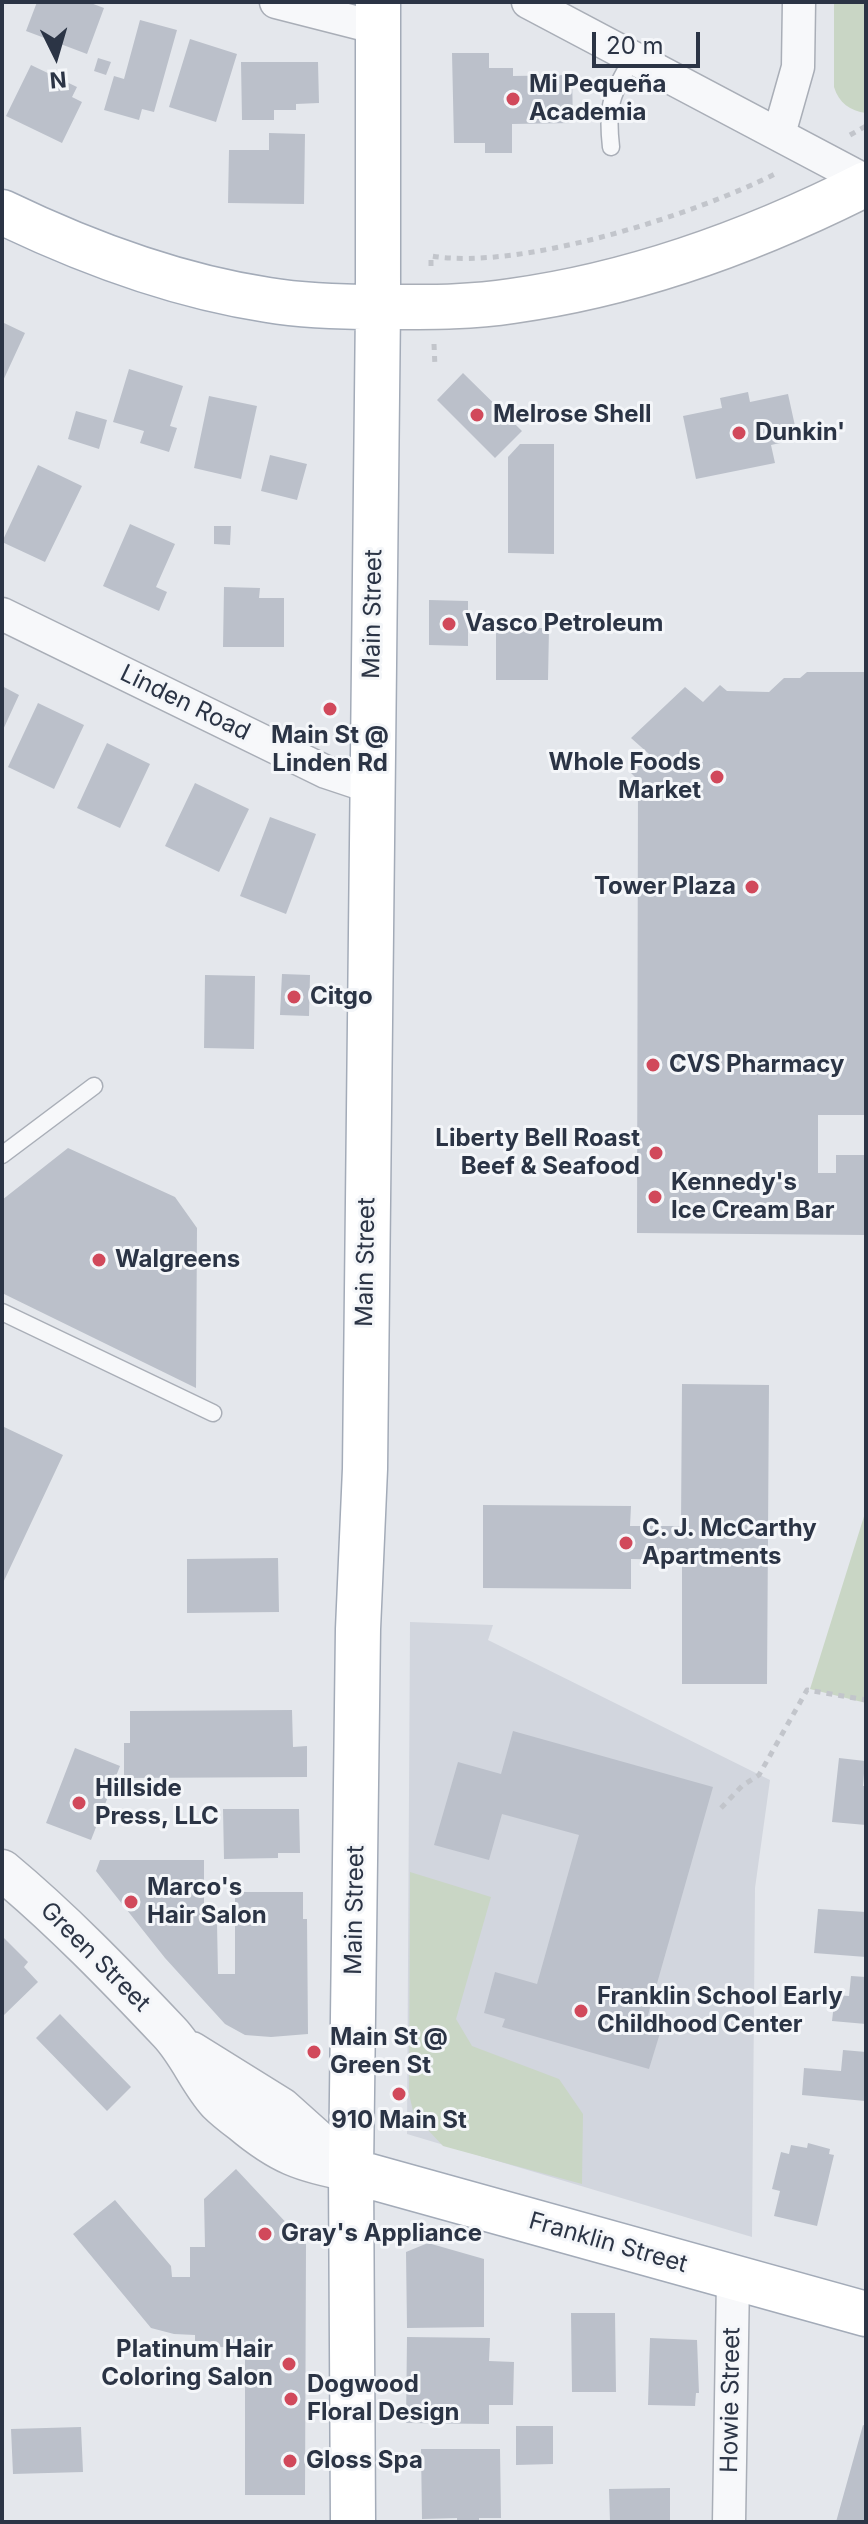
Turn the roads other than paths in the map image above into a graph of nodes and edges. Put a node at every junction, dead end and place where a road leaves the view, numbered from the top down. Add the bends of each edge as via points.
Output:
1 (276, 2) edge
2 (528, 2) edge
3 (799, 2) edge
4 (378, 15) edge
5 (634, 56) junction
6 (779, 134) junction
7 (611, 147) dead end
8 (866, 182) edge
9 (2, 212) edge
10 (378, 307) junction
11 (2, 614) edge
12 (371, 787) junction
13 (94, 1086) dead end
14 (2, 1155) edge
15 (2, 1312) edge
16 (213, 1413) dead end
17 (2, 1870) edge
18 (351, 2171) junction
19 (733, 2279) junction
20 (866, 2314) edge
21 (353, 2522) edge
22 (729, 2522) edge

1 - 4 street
2 - 5 street
3 - 6 street via 798,67
4 - 10 main road, Main Street
5 - 6 street
5 - 7 lane via 610,102
6 - 8 street
8 - 10 main road via 792,220 652,271 556,295 490,304
9 - 10 main road via 144,269 237,295
10 - 12 main road, Main Street
11 - 12 street, Linden Road via 326,772
12 - 18 main road, Main Street
13 - 14 lane
15 - 16 lane
17 - 18 street, Green Street via 184,2049 281,2108
18 - 19 main road, Franklin Street
18 - 21 main road, Main Street
19 - 20 main road, Franklin Street
19 - 22 street, Howie Street

